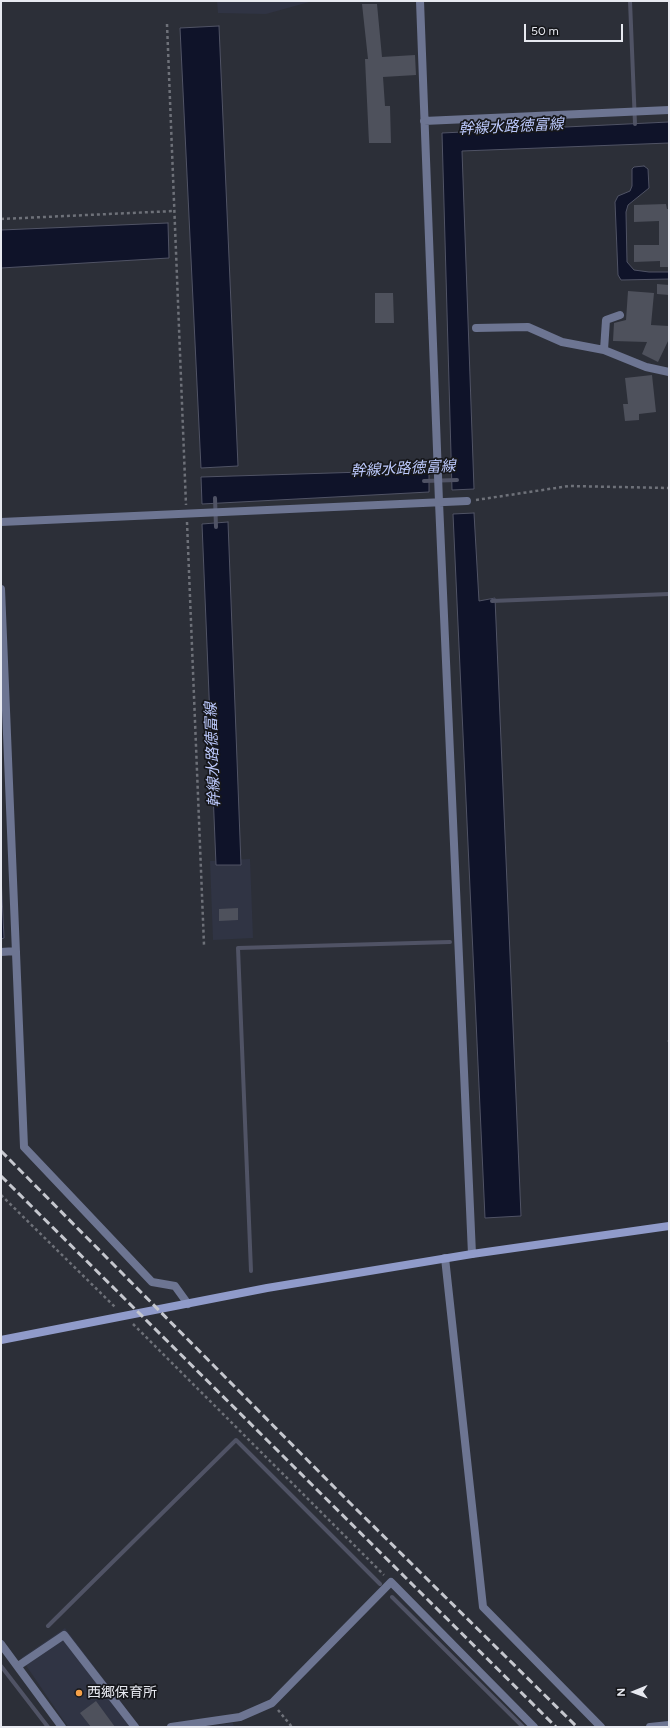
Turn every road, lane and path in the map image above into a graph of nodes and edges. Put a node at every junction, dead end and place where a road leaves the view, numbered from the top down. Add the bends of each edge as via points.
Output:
1 (420, 1) edge
2 (167, 24) dead end
3 (669, 110) edge
4 (424, 121) junction
5 (174, 211) junction
6 (1, 218) edge
7 (620, 315) dead end
8 (476, 328) dead end
9 (604, 350) junction
10 (669, 372) edge
11 (669, 488) edge
12 (467, 501) joint
13 (439, 502) junction
14 (187, 513) junction
15 (1, 522) edge
16 (1, 589) edge
17 (204, 945) dead end
18 (1, 952) edge
19 (16, 952) junction
20 (1, 1195) edge
21 (669, 1226) edge
22 (472, 1254) junction
23 (445, 1258) junction
24 (188, 1304) junction
25 (125, 1316) junction
26 (1, 1340) edge
27 (391, 1582) junction
28 (1, 1644) edge
29 (18, 1666) junction
30 (272, 1703) junction
31 (669, 1725) edge
32 (62, 1727) edge
33 (135, 1727) edge
34 (171, 1727) edge
35 (292, 1727) edge
36 (534, 1727) edge
37 (601, 1727) edge
38 (650, 1727) edge

1 - 4 street
2 - 5 path
3 - 4 street
4 - 13 street
5 - 6 path
5 - 14 path
7 - 9 street via 606,320
8 - 9 street via 528,327 562,342
9 - 10 street via 646,367
11 - 12 path via 569,486
12 - 13 street
13 - 14 street
13 - 22 street
14 - 15 street
14 - 17 path
16 - 19 street
18 - 19 street
19 - 24 street via 24,1147 152,1282 176,1286
20 - 25 path
21 - 22 street
22 - 23 street
23 - 24 street
23 - 37 street via 483,1607
24 - 25 street
25 - 26 street
25 - 27 path
27 - 30 street
27 - 36 street
28 - 29 street
29 - 32 street
29 - 33 street via 64,1635
30 - 34 street via 240,1717
30 - 35 path
31 - 38 street

